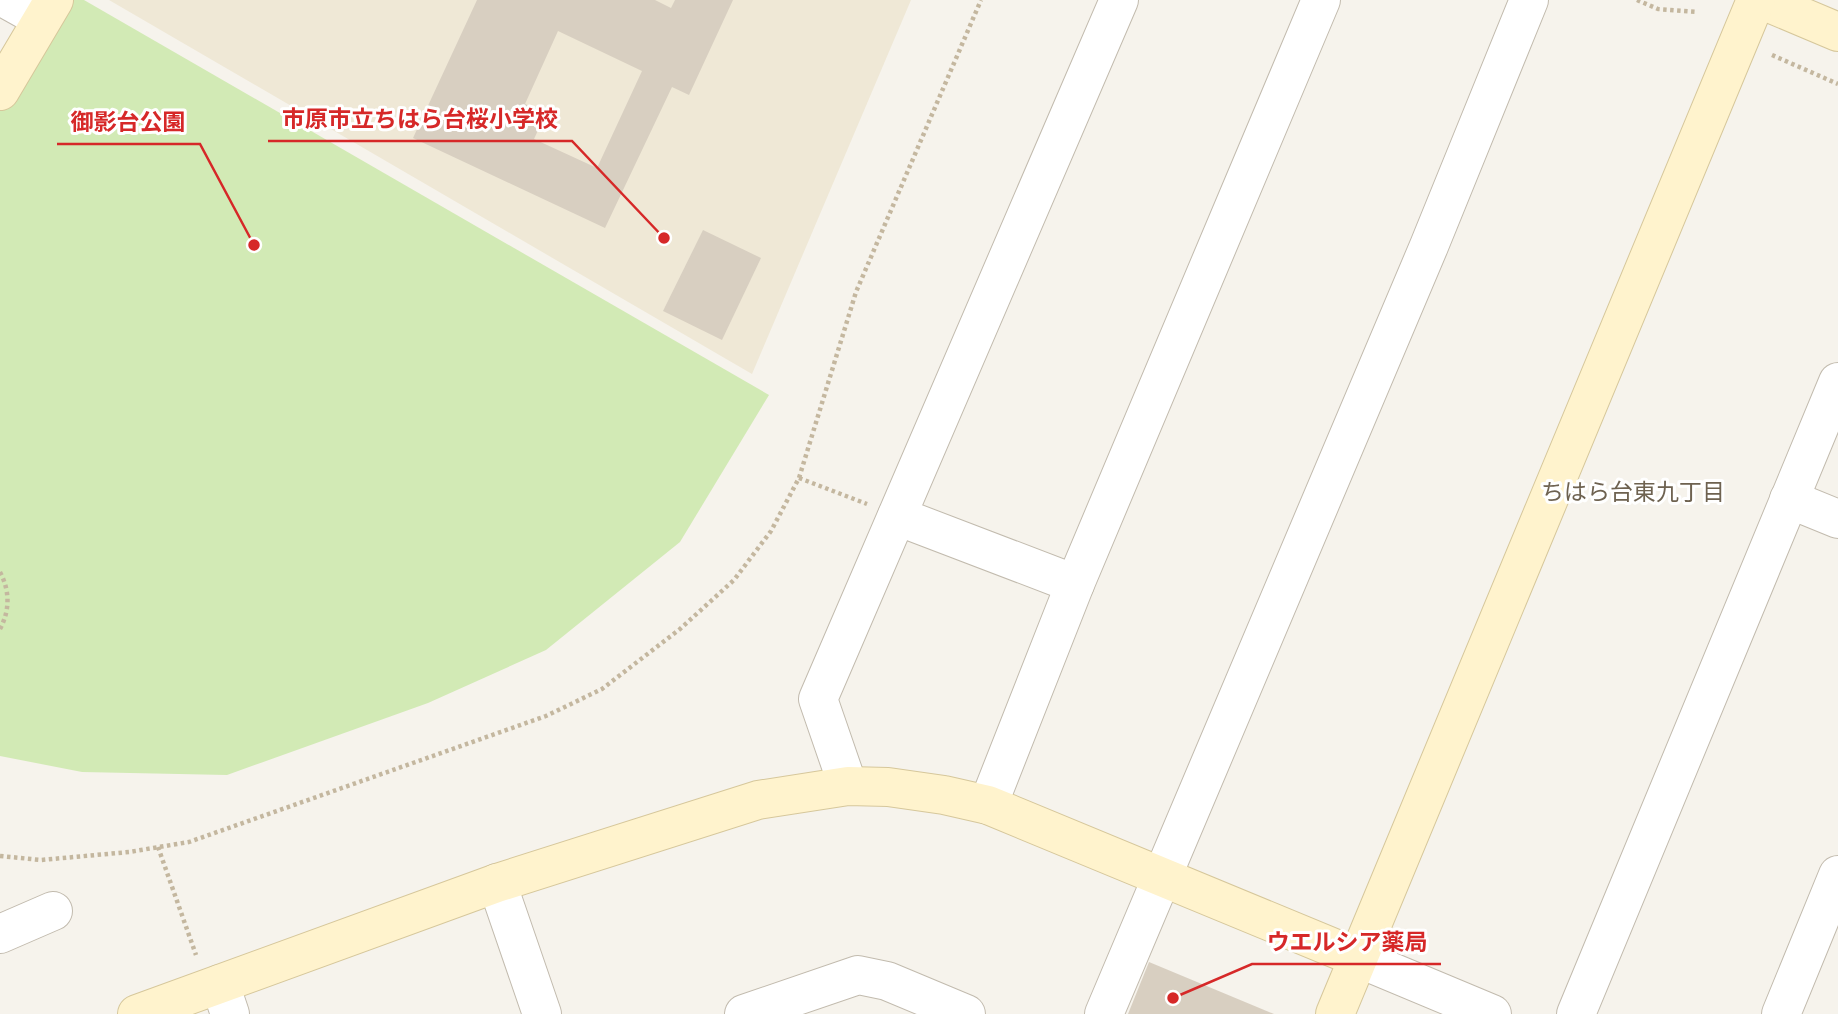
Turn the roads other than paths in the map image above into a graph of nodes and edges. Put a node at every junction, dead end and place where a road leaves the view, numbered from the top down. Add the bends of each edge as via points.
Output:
1 (8, 0) edge
2 (1119, 0) edge
3 (1321, 0) edge
4 (1529, 0) edge
5 (1756, 0) edge
6 (1762, 0) edge
7 (48, 10) edge
8 (1838, 32) edge
9 (0, 91) edge
10 (1838, 382) edge
11 (1788, 499) junction
12 (897, 516) junction
13 (1838, 519) edge
14 (1075, 584) junction
15 (848, 786) junction
16 (988, 805) junction
17 (1161, 876) junction
18 (1838, 876) edge
19 (497, 883) junction
20 (53, 911) dead end
21 (1827, 933) edge
22 (0, 934) edge
23 (1358, 958) junction
24 (219, 995) edge
25 (137, 1014) edge
26 (542, 1014) edge
27 (745, 1014) edge
28 (966, 1014) edge
29 (1104, 1014) edge
30 (1335, 1014) edge
31 (1492, 1014) edge
32 (1576, 1014) edge
33 (1780, 1014) edge

1 - 7 street
2 - 12 street
3 - 14 street
4 - 17 street
5 - 23 street
6 - 8 street
7 - 9 street
10 - 11 street
11 - 13 street
11 - 32 street
12 - 14 street
12 - 15 street via 818,699
14 - 16 street
15 - 16 street via 888,787
15 - 19 street via 758,800
16 - 17 street
17 - 23 street
17 - 29 street
18 - 21 street
19 - 24 street
19 - 26 street
20 - 22 street
21 - 33 street
23 - 30 street
23 - 31 street
24 - 25 street
27 - 28 street via 858,975 887,981

